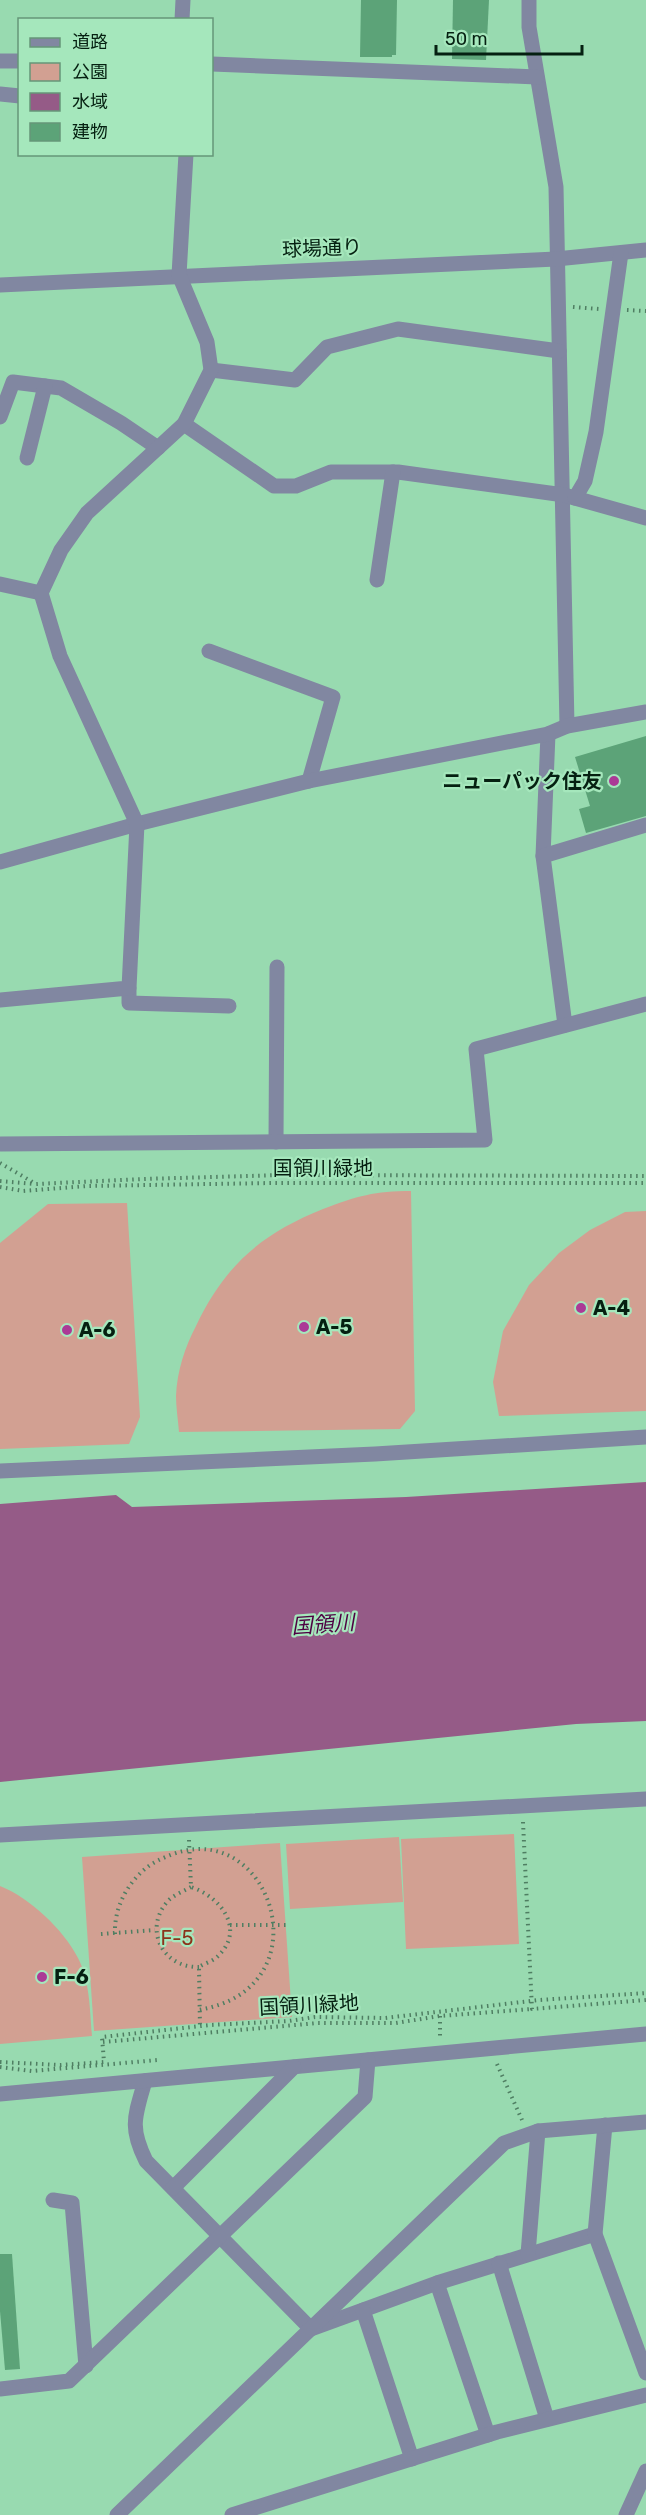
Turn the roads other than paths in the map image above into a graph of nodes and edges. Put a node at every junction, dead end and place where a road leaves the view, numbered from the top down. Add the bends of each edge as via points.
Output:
1 (183, 0) edge
2 (529, 0) edge
3 (182, 18) edge
4 (0, 61) edge
5 (18, 61) edge
6 (213, 64) edge
7 (537, 77) junction
8 (0, 94) edge
9 (18, 96) edge
10 (186, 156) edge
11 (646, 250) edge
12 (621, 253) junction
13 (556, 259) junction
14 (179, 275) junction
15 (0, 285) edge
16 (559, 351) junction
17 (211, 370) junction
18 (6, 382) edge
19 (45, 386) junction
20 (0, 417) edge
21 (184, 424) junction
22 (159, 448) junction
23 (27, 458) dead end
24 (393, 472) junction
25 (569, 497) junction
26 (646, 518) edge
27 (377, 580) dead end
28 (0, 584) edge
29 (41, 593) junction
30 (209, 651) dead end
31 (646, 712) edge
32 (567, 726) junction
33 (548, 735) junction
34 (309, 781) junction
35 (137, 824) junction
36 (646, 825) edge
37 (543, 856) junction
38 (0, 862) edge
39 (277, 967) dead end
40 (129, 988) junction
41 (0, 1000) edge
42 (646, 1004) edge
43 (229, 1006) dead end
44 (566, 1025) junction
45 (1, 1142) edge
46 (276, 1142) junction
47 (646, 1437) edge
48 (0, 1471) edge
49 (646, 1799) edge
50 (0, 1835) edge
51 (646, 2034) edge
52 (368, 2060) junction
53 (294, 2067) junction
54 (145, 2081) junction
55 (0, 2094) edge
56 (646, 2122) edge
57 (605, 2125) junction
58 (532, 2133) junction
59 (173, 2188) junction
60 (53, 2200) dead end
61 (595, 2234) junction
62 (219, 2237) junction
63 (528, 2254) junction
64 (499, 2264) junction
65 (437, 2283) junction
66 (363, 2310) junction
67 (310, 2329) junction
68 (86, 2366) junction
69 (646, 2373) edge
70 (0, 2389) edge
71 (646, 2395) edge
72 (548, 2420) junction
73 (488, 2435) junction
74 (412, 2459) junction
75 (646, 2471) edge
76 (117, 2515) edge
77 (232, 2515) edge
78 (626, 2515) edge

1 - 3 street
2 - 7 street
4 - 5 street
6 - 7 street
7 - 13 street via 556,187
8 - 9 street
10 - 14 street
11 - 12 street, 球場通り
12 - 13 street, 球場通り
12 - 25 street via 596,432 585,481
13 - 14 street, 球場通り
13 - 16 street
14 - 15 street, 球場通り
14 - 17 street via 207,342
16 - 17 street via 398,329 327,347 295,380
16 - 25 street
17 - 21 street
18 - 19 street
18 - 20 street
19 - 22 street via 61,388
19 - 23 street
21 - 22 street
21 - 24 street via 274,486 296,486 331,472
22 - 29 street via 87,513 61,550
24 - 25 street
24 - 27 street
25 - 26 street
25 - 32 street
28 - 29 street
29 - 35 street via 60,656
30 - 34 street via 333,697
31 - 32 street
32 - 33 street
33 - 34 street
33 - 37 street
34 - 35 street
35 - 38 street
35 - 40 street
36 - 37 street
37 - 44 street
39 - 46 street
40 - 41 street
40 - 43 street via 129,1003
42 - 44 street
44 - 46 street via 476,1049 485,1140
45 - 46 street
47 - 48 street
49 - 50 street
51 - 52 street
52 - 53 street
52 - 62 street via 365,2097
53 - 54 street
53 - 59 street
54 - 55 street
54 - 59 street via 134,2124 135,2140 146,2161
56 - 57 street
57 - 58 street
57 - 61 street
58 - 63 street
58 - 67 street via 504,2143
59 - 62 street
60 - 68 street via 72,2203
61 - 63 street
61 - 69 street
62 - 67 street
62 - 68 street
63 - 64 street
64 - 65 street
64 - 72 street
65 - 66 street
65 - 73 street
66 - 67 street
66 - 74 street
67 - 76 street
68 - 70 street via 69,2381
71 - 72 street
72 - 73 street
73 - 74 street
74 - 77 street
75 - 78 street

